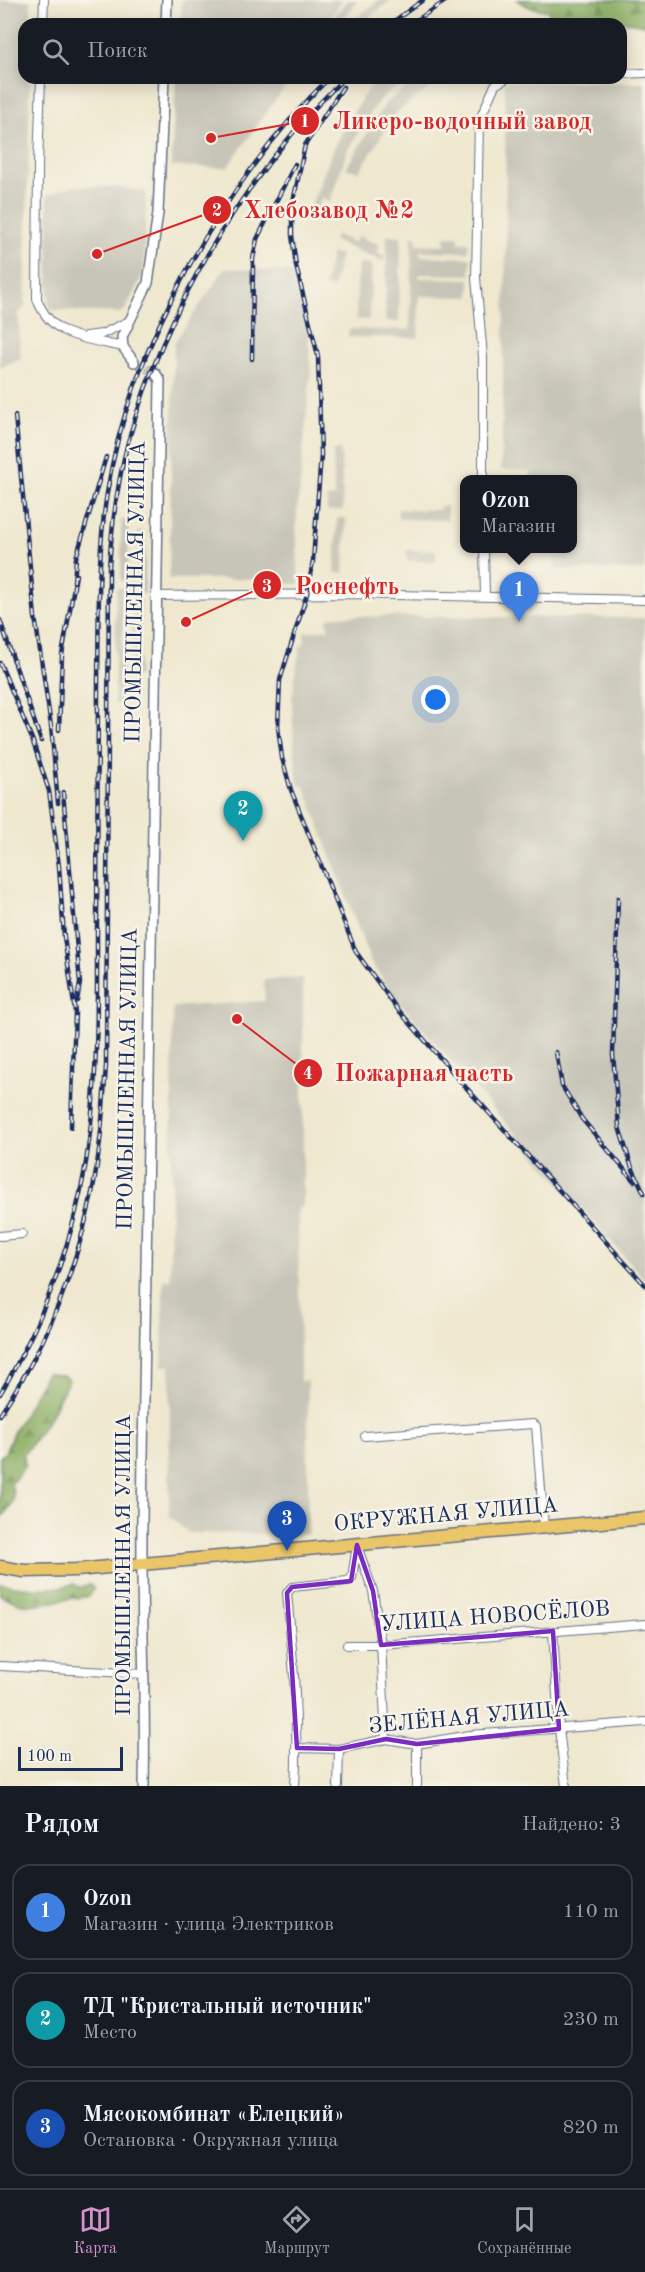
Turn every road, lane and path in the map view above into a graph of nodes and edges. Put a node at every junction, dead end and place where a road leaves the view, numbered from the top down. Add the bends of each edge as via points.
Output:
1 (44, 0) edge
2 (167, 0) edge
3 (43, 18) edge
4 (166, 18) edge
5 (645, 73) edge
6 (627, 74) edge
7 (41, 84) edge
8 (164, 84) edge
9 (497, 84) edge
10 (129, 321) junction
11 (74, 336) junction
12 (123, 347) junction
13 (134, 362) tunnel mouth
14 (155, 373) dead end
15 (483, 475) edge
16 (484, 553) edge
17 (155, 596) junction
18 (485, 597) junction
19 (645, 600) edge
20 (22, 1234) dead end
21 (0, 1236) edge
22 (365, 1436) dead end
23 (645, 1518) edge
24 (544, 1527) junction
25 (357, 1545) junction
26 (141, 1565) junction
27 (0, 1567) edge
28 (645, 1623) edge
29 (553, 1631) junction
30 (347, 1645) dead end
31 (381, 1645) junction
32 (0, 1666) edge
33 (143, 1674) junction
34 (645, 1722) edge
35 (559, 1729) junction
36 (386, 1739) junction
37 (417, 1744) junction
38 (297, 1748) junction
39 (339, 1749) junction
40 (144, 1786) edge
41 (295, 1786) edge
42 (338, 1786) edge
43 (417, 1786) edge
44 (566, 1786) edge

1 - 3 street
2 - 4 street
5 - 6 street
7 - 11 street via 37,299 42,314 54,326
8 - 10 street via 158,213 148,283
9 - 15 street via 479,121 476,279 483,357
10 - 11 street via 102,334
10 - 12 street via 122,337
11 - 12 street
12 - 13 street
14 - 17 street, ПРОМЫШЛЕННАЯ УЛИЦА via 160,380
16 - 18 street
17 - 18 street
17 - 26 street, ПРОМЫШЛЕННАЯ УЛИЦА
18 - 19 street
20 - 21 street
22 - 24 street via 533,1424
23 - 24 highway, ОКРУЖНАЯ УЛИЦА
24 - 25 highway, ОКРУЖНАЯ УЛИЦА
25 - 26 highway, ОКРУЖНАЯ УЛИЦА
25 - 31 street via 374,1591
25 - 38 street via 352,1578 348,1581 292,1587 287,1593
26 - 27 highway, ОКРУЖНАЯ УЛИЦА via 24,1571
26 - 33 street, ПРОМЫШЛЕННАЯ УЛИЦА
28 - 29 street, УЛИЦА НОВОСЁЛОВ
29 - 31 street, УЛИЦА НОВОСЁЛОВ
29 - 35 street
30 - 31 street, УЛИЦА НОВОСЁЛОВ
31 - 36 street
32 - 33 street
33 - 40 street, ПРОМЫШЛЕННАЯ УЛИЦА
34 - 35 street, ЗЕЛЁНАЯ УЛИЦА
35 - 37 street, ЗЕЛЁНАЯ УЛИЦА
35 - 44 street
36 - 37 street, ЗЕЛЁНАЯ УЛИЦА
36 - 39 street, ЗЕЛЁНАЯ УЛИЦА
37 - 43 street
38 - 39 street, ЗЕЛЁНАЯ УЛИЦА
38 - 41 street
39 - 42 street

